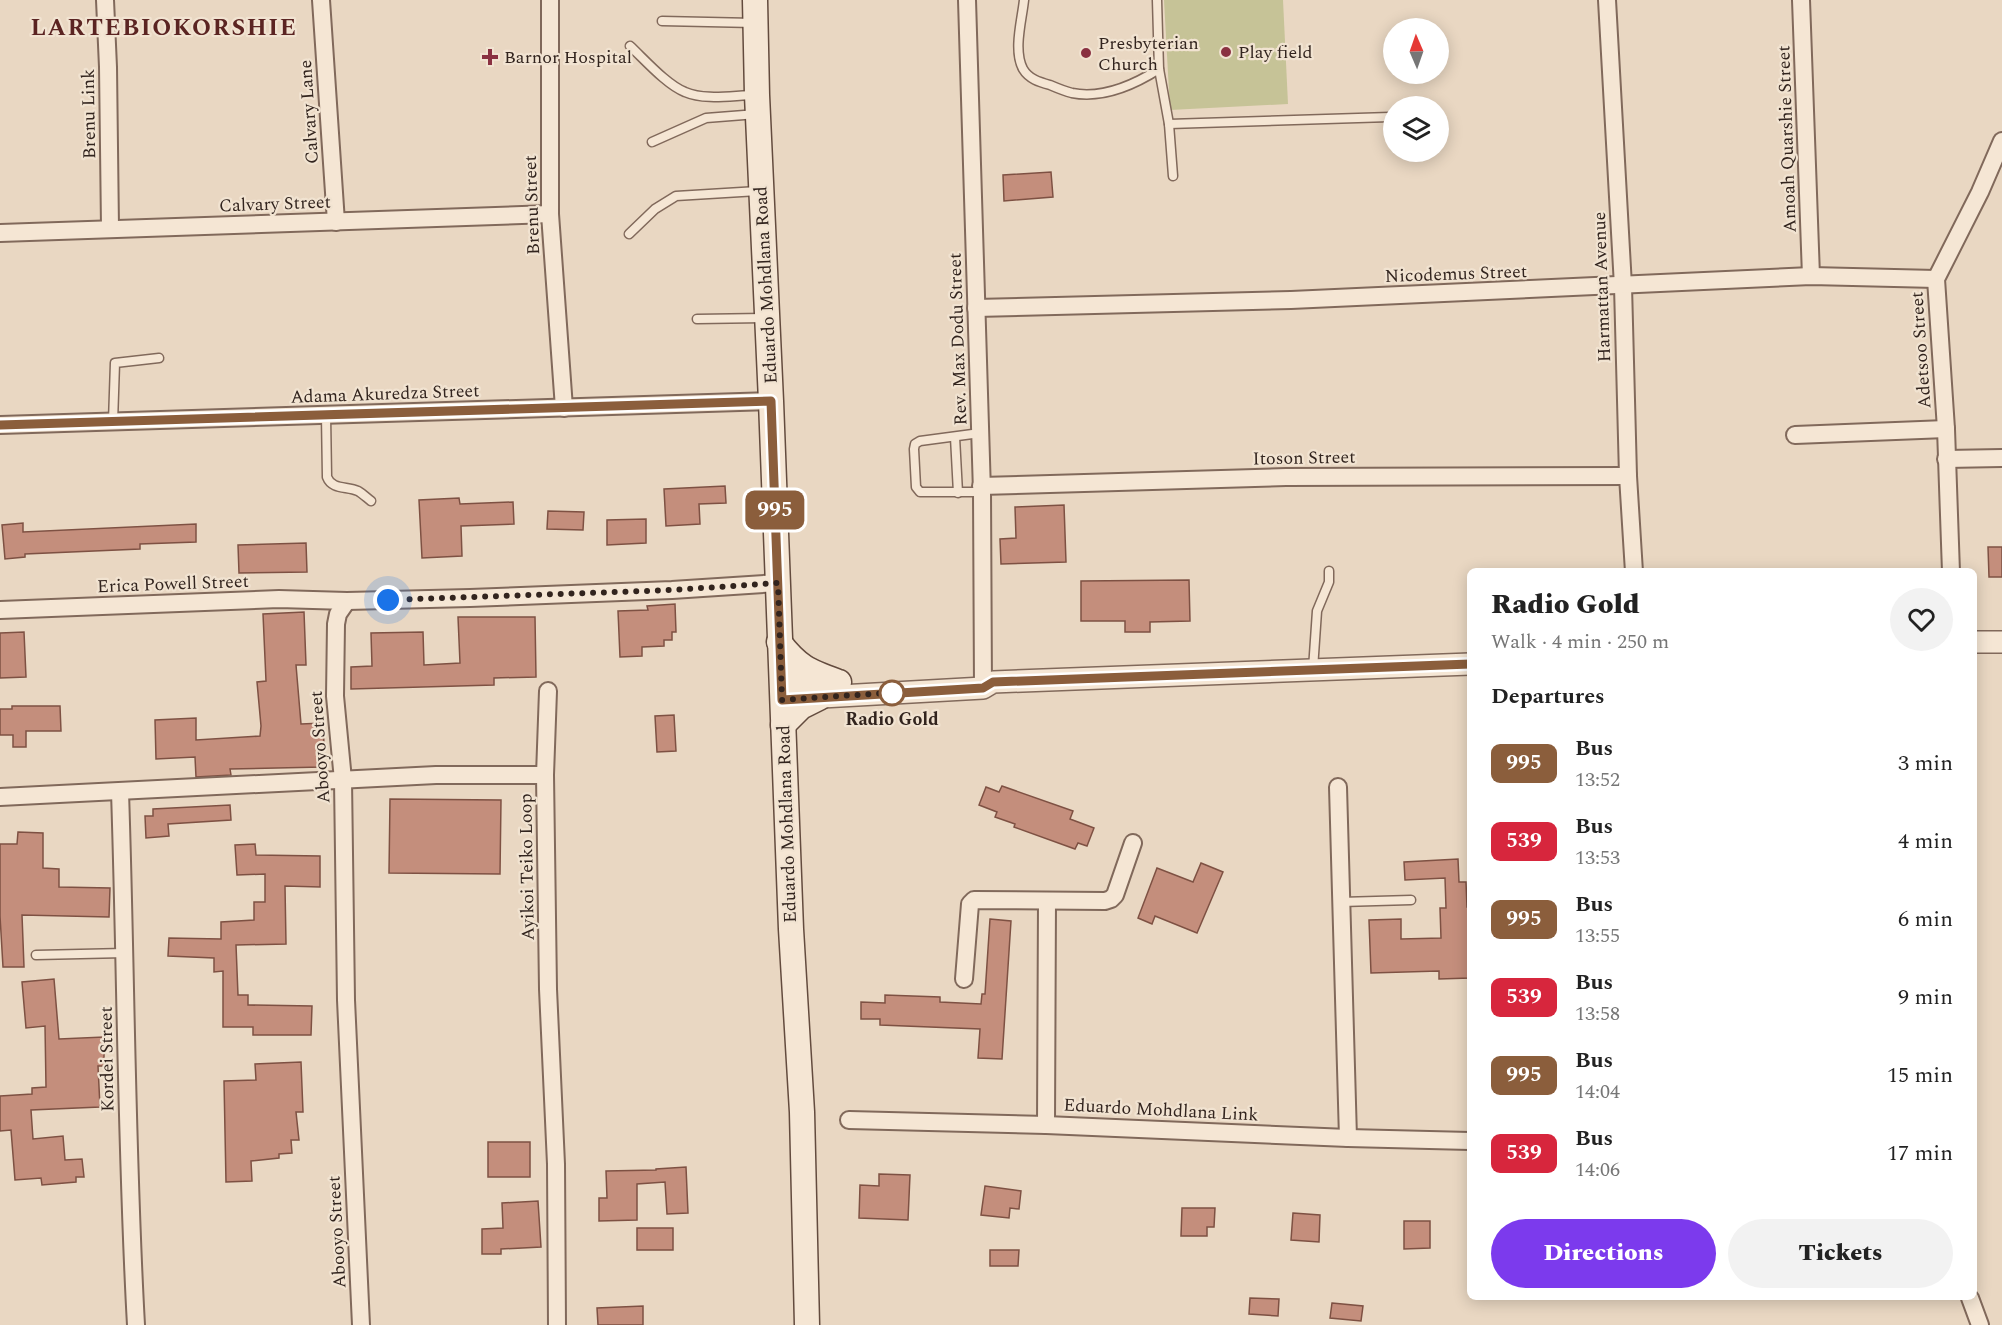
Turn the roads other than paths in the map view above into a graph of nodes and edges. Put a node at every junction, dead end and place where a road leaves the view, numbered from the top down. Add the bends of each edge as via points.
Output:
1 (105, 0) edge
2 (321, 0) edge
3 (550, 0) edge
4 (967, 0) edge
5 (1024, 0) edge
6 (1157, 0) edge
7 (1607, 0) edge
8 (1801, 0) edge
9 (755, 11) edge
10 (662, 21) dead end
11 (630, 46) dead end
12 (1159, 69) junction
13 (757, 104) junction
14 (1383, 117) edge
15 (1169, 124) junction
16 (2002, 141) edge
17 (652, 142) dead end
18 (1173, 176) dead end
19 (761, 191) junction
20 (550, 214) junction
21 (336, 222) junction
22 (110, 228) junction
23 (0, 232) edge
24 (629, 234) dead end
25 (1811, 276) junction
26 (1936, 279) junction
27 (1623, 286) junction
28 (976, 308) junction
29 (767, 318) junction
30 (697, 319) dead end
31 (159, 358) dead end
32 (771, 401) junction
33 (564, 408) junction
34 (326, 415) junction
35 (113, 422) junction
36 (0, 425) edge
37 (1946, 429) junction
38 (980, 433) junction
39 (1795, 435) dead end
40 (955, 436) junction
41 (2002, 458) edge
42 (1946, 459) junction
43 (1628, 476) junction
44 (982, 489) junction
45 (958, 493) junction
46 (371, 501) dead end
47 (1634, 568) edge
48 (1951, 568) edge
49 (1329, 571) dead end
50 (778, 583) junction
51 (347, 601) junction
52 (0, 610) edge
53 (779, 642) junction
54 (1977, 642) edge
55 (2002, 642) edge
56 (1467, 664) edge
57 (1313, 670) junction
58 (839, 682) junction
59 (986, 682) junction
60 (548, 691) dead end
61 (782, 692) junction
62 (819, 698) junction
63 (783, 725) junction
64 (545, 775) junction
65 (343, 780) junction
66 (1338, 787) dead end
67 (120, 792) junction
68 (0, 798) edge
69 (1133, 843) dead end
70 (1411, 900) dead end
71 (1047, 901) junction
72 (1341, 902) junction
73 (125, 953) junction
74 (36, 955) dead end
75 (963, 979) dead end
76 (849, 1120) dead end
77 (1046, 1125) junction
78 (1348, 1138) junction
79 (1467, 1141) edge
80 (1971, 1300) edge
81 (136, 1325) edge
82 (361, 1325) edge
83 (556, 1325) edge
84 (807, 1325) edge
85 (1980, 1325) edge

1 - 22 street, Brenu Link
2 - 21 street, Calvary Lane
3 - 20 street, Brenu Street
4 - 28 street, Rev. Max Dodu Street
5 - 12 lane via 1020,58 1024,70 1035,81 1073,93 1092,93 1123,89
6 - 12 lane
7 - 27 street, Harmattan Avenue
8 - 25 street, Amoah Quarshie Street
9 - 10 lane
9 - 13 main road, Eduardo Mohdlana Road
11 - 13 lane via 685,92
12 - 15 lane
13 - 17 lane via 706,118
13 - 19 main road, Eduardo Mohdlana Road
14 - 15 lane
15 - 18 lane
16 - 26 street, Adetsoo Street
19 - 24 lane via 676,196 655,209
19 - 29 main road, Eduardo Mohdlana Road
20 - 21 street, Calvary Street
20 - 33 street, Brenu Street
21 - 22 street, Calvary Street
22 - 23 street, Calvary Street
25 - 26 street, Nicodemus Street
25 - 27 street, Nicodemus Street
26 - 37 street, Adetsoo Street
27 - 28 street, Nicodemus Street
27 - 43 street, Harmattan Avenue
28 - 38 street, Rev. Max Dodu Street
29 - 30 lane
29 - 32 main road, Eduardo Mohdlana Road
31 - 35 lane via 115,363
32 - 33 street, Adama Akuredza Street
32 - 50 main road, Eduardo Mohdlana Road
33 - 34 street, Adama Akuredza Street
34 - 35 street, Adama Akuredza Street
34 - 46 lane via 329,482 356,490
35 - 36 street, Adama Akuredza Street
37 - 39 street
37 - 42 street, Adetsoo Street
38 - 40 lane
38 - 44 street, Rev. Max Dodu Street
40 - 45 lane
40 - 45 lane via 915,444 916,487 920,492
41 - 42 street
42 - 48 street, Adetsoo Street
43 - 44 street, Itoson Street via 1286,477
43 - 47 street, Harmattan Avenue
44 - 45 lane
44 - 59 street, Rev. Max Dodu Street
49 - 57 lane via 1329,582 1317,611
50 - 51 street
50 - 53 main road, Eduardo Mohdlana Road
51 - 52 street, Erica Powell Street via 267,599
51 - 65 street, Abooyo Street via 338,614 335,641 335,696
53 - 58 main road via 802,667
53 - 61 main road, Eduardo Mohdlana Road
54 - 55 street
56 - 57 street
57 - 59 street
58 - 59 street
58 - 61 street
59 - 62 street
60 - 64 street
61 - 62 street
61 - 63 main road, Eduardo Mohdlana Road
62 - 63 main road via 801,707
63 - 84 main road, Eduardo Mohdlana Road via 802,1112
64 - 65 street, Ayikoi Teiko Loop
64 - 83 street, Ayikoi Teiko Loop via 548,989 556,1164
65 - 67 street, Ayikoi Teiko Loop
65 - 82 street, Abooyo Street via 346,1000
66 - 72 street
67 - 68 street, Ayikoi Teiko Loop
67 - 73 street, Kordei Street
69 - 71 street via 1111,899
70 - 72 lane
71 - 75 street via 974,900 970,904
71 - 77 street
72 - 78 street
73 - 74 lane
73 - 81 street, Kordei Street via 126,1109
76 - 77 street, Eduardo Mohdlana Link
77 - 78 street, Eduardo Mohdlana Link
78 - 79 street, Eduardo Mohdlana Link
80 - 85 street

